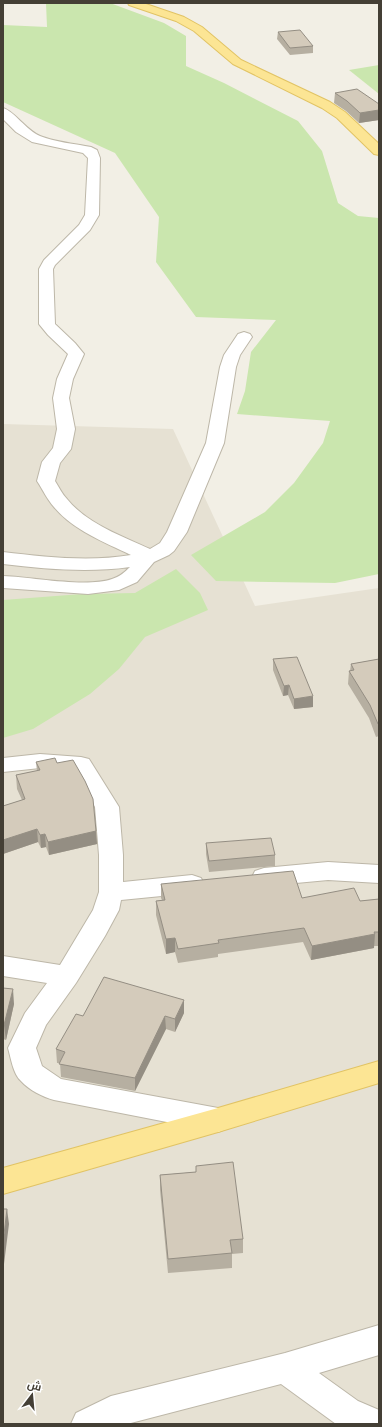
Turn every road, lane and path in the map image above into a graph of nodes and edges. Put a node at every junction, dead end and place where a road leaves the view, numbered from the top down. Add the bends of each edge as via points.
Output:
1 (133, 3) edge
2 (3, 112) edge
3 (379, 151) edge
4 (244, 338) dead end
5 (148, 556) junction
6 (3, 558) edge
7 (3, 582) edge
8 (3, 765) edge
9 (379, 874) edge
10 (243, 879) edge
11 (212, 882) edge
12 (111, 892) junction
13 (3, 966) edge
14 (67, 976) junction
15 (379, 1072) edge
16 (218, 1120) junction
17 (3, 1181) edge
18 (379, 1340) edge
19 (285, 1368) junction
20 (88, 1424) edge
21 (372, 1424) edge

1 - 3 main road via 180,19 198,29 237,62 326,105 341,115
2 - 5 street via 20,129 36,139 87,150 94,158 92,215 46,269 46,324 68,343 76,354 65,380 61,398 66,429 62,449 51,462 46,481 68,511 95,530
4 - 5 street via 232,355 228,367 215,443 177,532 171,544
5 - 6 street via 124,562 94,563
5 - 7 street via 130,578 114,586 62,587
8 - 12 street via 40,762 81,764 107,807
9 - 10 street via 328,871
11 - 12 street
12 - 14 street via 106,910
13 - 14 street
14 - 16 street via 35,1020 22,1048 30,1073 54,1089
15 - 16 main road
16 - 17 main road
18 - 19 street
19 - 20 street via 111,1412
19 - 21 street via 346,1412

